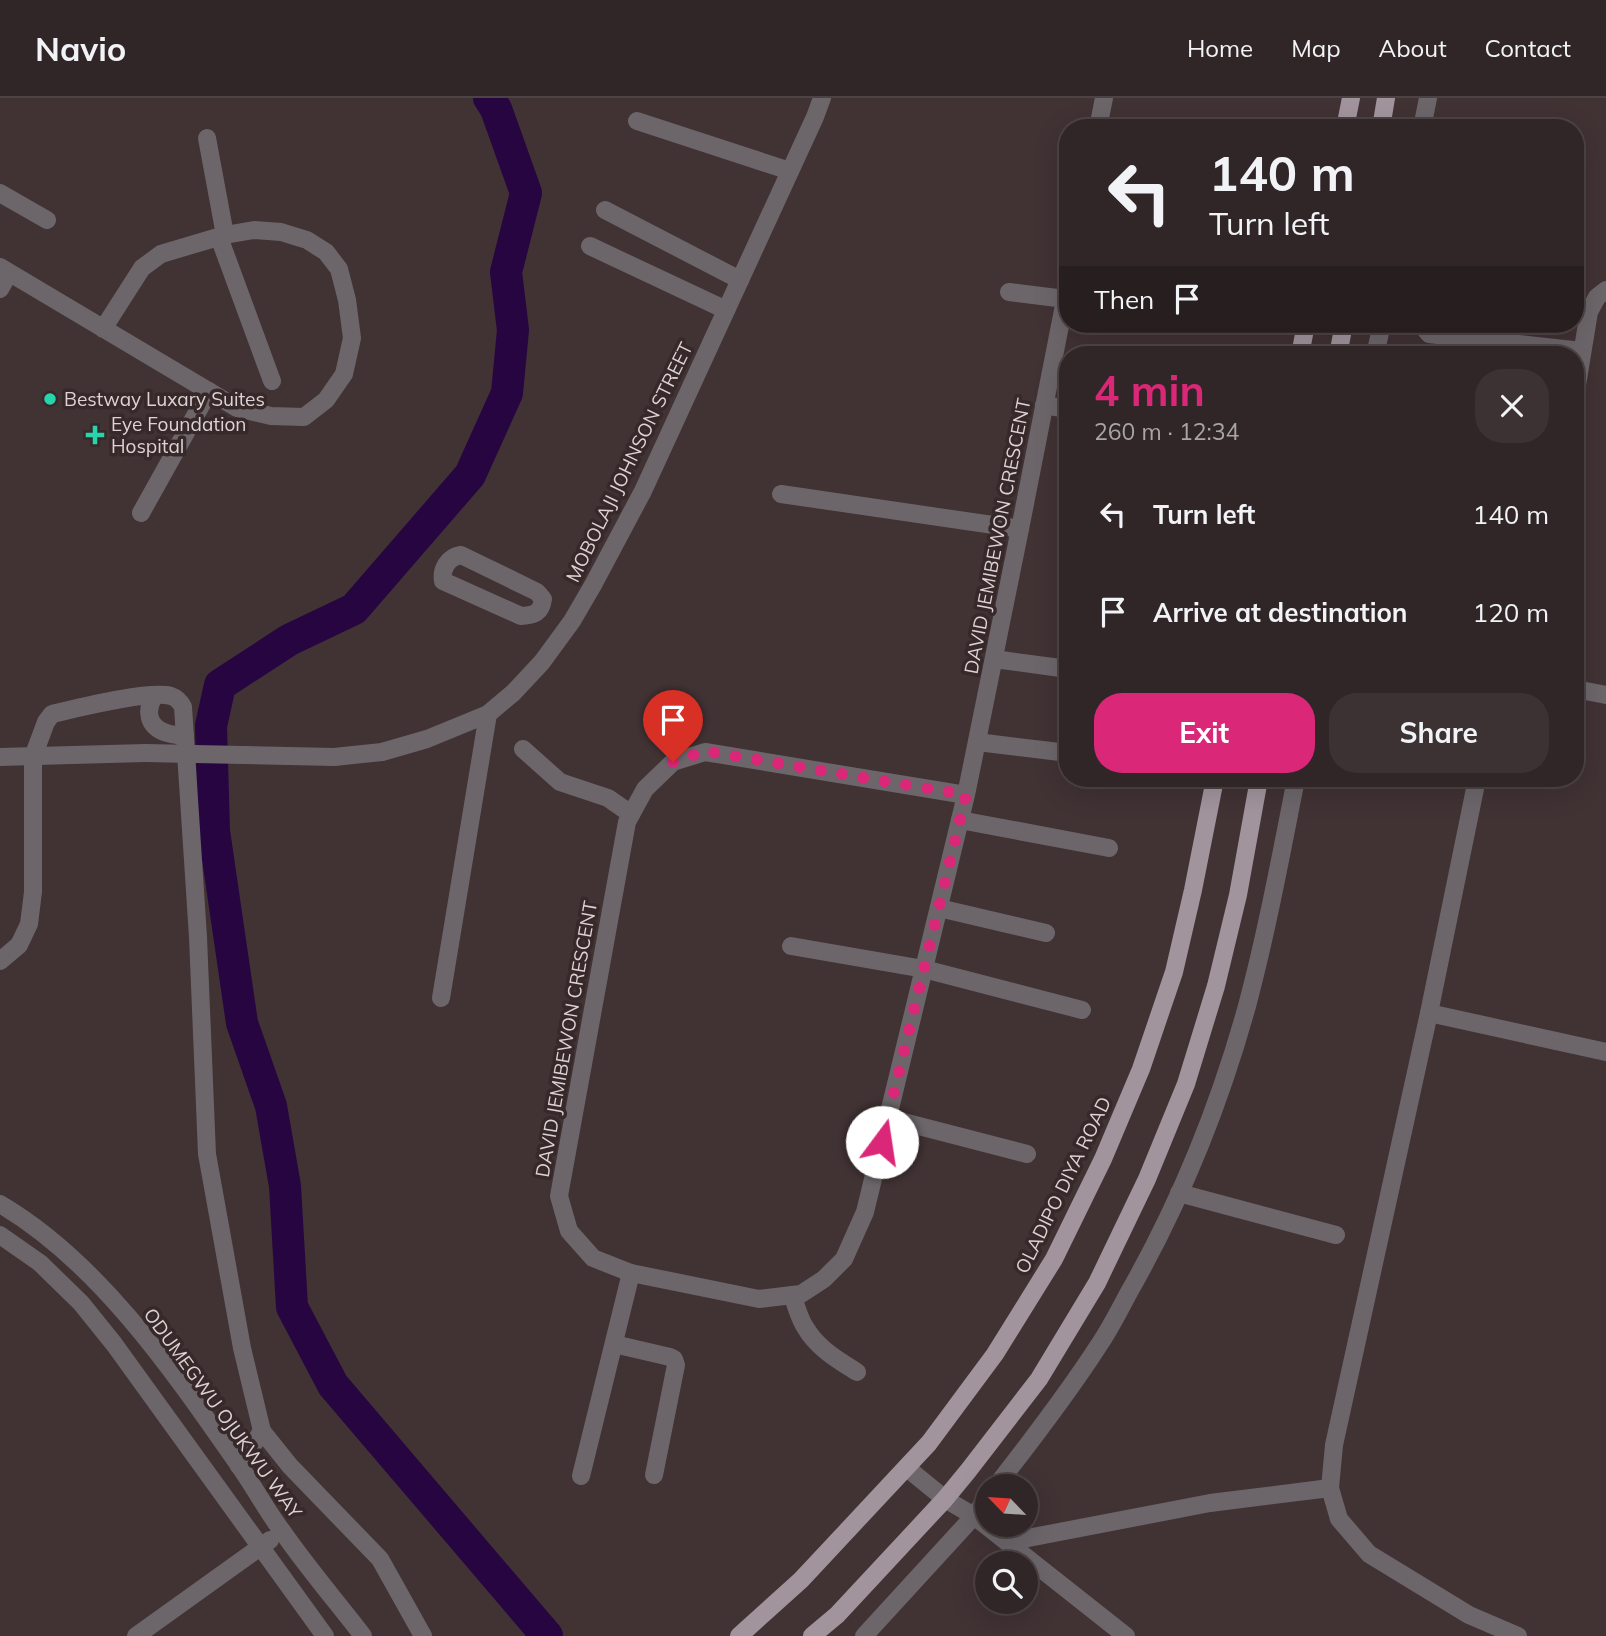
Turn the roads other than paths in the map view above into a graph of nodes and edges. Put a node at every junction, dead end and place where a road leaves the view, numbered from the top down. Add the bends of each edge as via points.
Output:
1 (822, 98) edge
2 (1104, 98) edge
3 (1351, 98) edge
4 (1387, 98) edge
5 (1428, 98) edge
6 (1100, 119) edge
7 (1347, 119) edge
8 (1383, 119) edge
9 (1424, 119) edge
10 (636, 121) dead end
11 (207, 138) dead end
12 (790, 171) junction
13 (0, 194) edge
14 (605, 210) dead end
15 (47, 220) dead end
16 (222, 236) junction
17 (590, 246) dead end
18 (5, 270) edge
19 (740, 280) junction
20 (0, 289) edge
21 (1606, 290) edge
22 (1009, 292) dead end
23 (1059, 292) edge
24 (726, 310) junction
25 (1059, 328) edge
26 (103, 329) junction
27 (1428, 333) edge
28 (1537, 346) edge
29 (1583, 346) edge
30 (272, 381) dead end
31 (209, 391) junction
32 (1044, 405) junction
33 (1059, 408) edge
34 (781, 494) dead end
35 (141, 513) dead end
36 (1020, 529) junction
37 (542, 608) junction
38 (572, 621) junction
39 (994, 659) junction
40 (1059, 668) edge
41 (1584, 691) edge
42 (155, 695) junction
43 (1606, 695) edge
44 (488, 714) junction
45 (185, 736) junction
46 (977, 742) junction
47 (523, 749) dead end
48 (1059, 752) edge
49 (0, 757) edge
50 (33, 757) junction
51 (1213, 787) edge
52 (1258, 787) edge
53 (1294, 787) edge
54 (1475, 787) edge
55 (966, 795) junction
56 (631, 814) junction
57 (960, 820) junction
58 (1109, 848) dead end
59 (939, 908) junction
60 (1046, 933) dead end
61 (791, 946) dead end
62 (0, 961) edge
63 (924, 970) junction
64 (441, 998) dead end
65 (1082, 1010) dead end
66 (1429, 1013) junction
67 (1606, 1052) edge
68 (888, 1118) junction
69 (1027, 1154) dead end
70 (1180, 1193) junction
71 (0, 1204) edge
72 (0, 1235) edge
73 (1336, 1235) dead end
74 (631, 1273) junction
75 (792, 1295) junction
76 (614, 1344) junction
77 (857, 1372) dead end
78 (262, 1431) junction
79 (239, 1466) junction
80 (907, 1468) junction
81 (1005, 1474) edge
82 (654, 1475) dead end
83 (582, 1476) dead end
84 (1330, 1488) junction
85 (945, 1499) junction
86 (974, 1516) junction
87 (282, 1531) junction
88 (1007, 1542) junction
89 (260, 1547) junction
90 (136, 1636) edge
91 (325, 1636) edge
92 (363, 1636) edge
93 (424, 1636) edge
94 (739, 1636) edge
95 (813, 1636) edge
96 (863, 1636) edge
97 (1126, 1636) edge
98 (1518, 1636) edge

1 - 12 street, MOBOLAJI JOHNSON STREET
2 - 6 street
3 - 7 main road
4 - 8 main road
5 - 9 street
10 - 12 street
11 - 16 street
12 - 19 street, MOBOLAJI JOHNSON STREET
13 - 15 street
14 - 19 street
16 - 26 street via 161,254 142,268
16 - 30 street
16 - 31 street via 254,230 281,232 326,252 340,270 352,338 344,374 326,400 304,416 271,416 237,408
17 - 24 street
18 - 20 street
18 - 26 street
19 - 24 street, MOBOLAJI JOHNSON STREET
21 - 29 street via 1589,312
22 - 23 street
24 - 38 street, MOBOLAJI JOHNSON STREET via 643,491
25 - 32 street, DAVID JEMIBEWON CRESCENT
26 - 31 street
27 - 28 street
31 - 35 street
32 - 33 street
32 - 36 street, DAVID JEMIBEWON CRESCENT
34 - 36 street
36 - 39 street, DAVID JEMIBEWON CRESCENT
37 - 37 street via 543,599 537,592 461,555 446,564 442,573 443,581 522,616
37 - 38 street
38 - 44 street, MOBOLAJI JOHNSON STREET via 542,662
39 - 40 street
39 - 46 street, DAVID JEMIBEWON CRESCENT
41 - 43 street
42 - 45 street via 181,702
42 - 45 street via 148,712 150,720 166,733
42 - 50 street via 52,713
44 - 50 street, MOBOLAJI JOHNSON STREET, bridge via 382,752 334,757 145,752
44 - 64 street
45 - 78 street via 207,1154
46 - 48 street
46 - 55 street, DAVID JEMIBEWON CRESCENT
47 - 56 street via 560,782 608,798
49 - 50 street
50 - 62 street via 29,924 19,945
51 - 80 main road, OLADIPO DIYA ROAD via 1174,972 1141,1069 1103,1159 1054,1259 995,1354
52 - 85 main road via 1216,986 1186,1084 1147,1180 1097,1283 1039,1379
53 - 70 street via 1244,1016
54 - 66 street
55 - 56 street, DAVID JEMIBEWON CRESCENT via 705,751 673,762 645,789
55 - 57 street, DAVID JEMIBEWON CRESCENT
56 - 74 street, DAVID JEMIBEWON CRESCENT via 559,1196 569,1231 593,1258
57 - 58 street
57 - 59 street, DAVID JEMIBEWON CRESCENT
59 - 60 street
59 - 63 street, DAVID JEMIBEWON CRESCENT
61 - 63 street
63 - 65 street
63 - 68 street, DAVID JEMIBEWON CRESCENT
66 - 67 street
66 - 84 street via 1334,1445
68 - 69 street
68 - 75 street, DAVID JEMIBEWON CRESCENT via 865,1212 844,1259 824,1279
70 - 73 street
70 - 81 street via 1100,1344
71 - 79 street, ODUMEGWU OJUKWU WAY via 80,1265 127,1315
72 - 89 street via 40,1264 81,1303
74 - 75 street, DAVID JEMIBEWON CRESCENT via 759,1299
74 - 76 street
75 - 77 street via 813,1339
76 - 82 street via 670,1357 676,1365
76 - 83 street
78 - 79 street
78 - 93 street via 380,1559
79 - 87 street, ODUMEGWU OJUKWU WAY
80 - 85 street
80 - 94 main road, OLADIPO DIYA ROAD via 802,1580
84 - 88 street via 1210,1503
84 - 98 street via 1339,1519 1369,1554 1469,1615
85 - 86 street
85 - 95 main road
86 - 88 street
86 - 96 street
87 - 89 street
87 - 92 street, ODUMEGWU OJUKWU WAY
88 - 97 street
89 - 90 street
89 - 91 street

